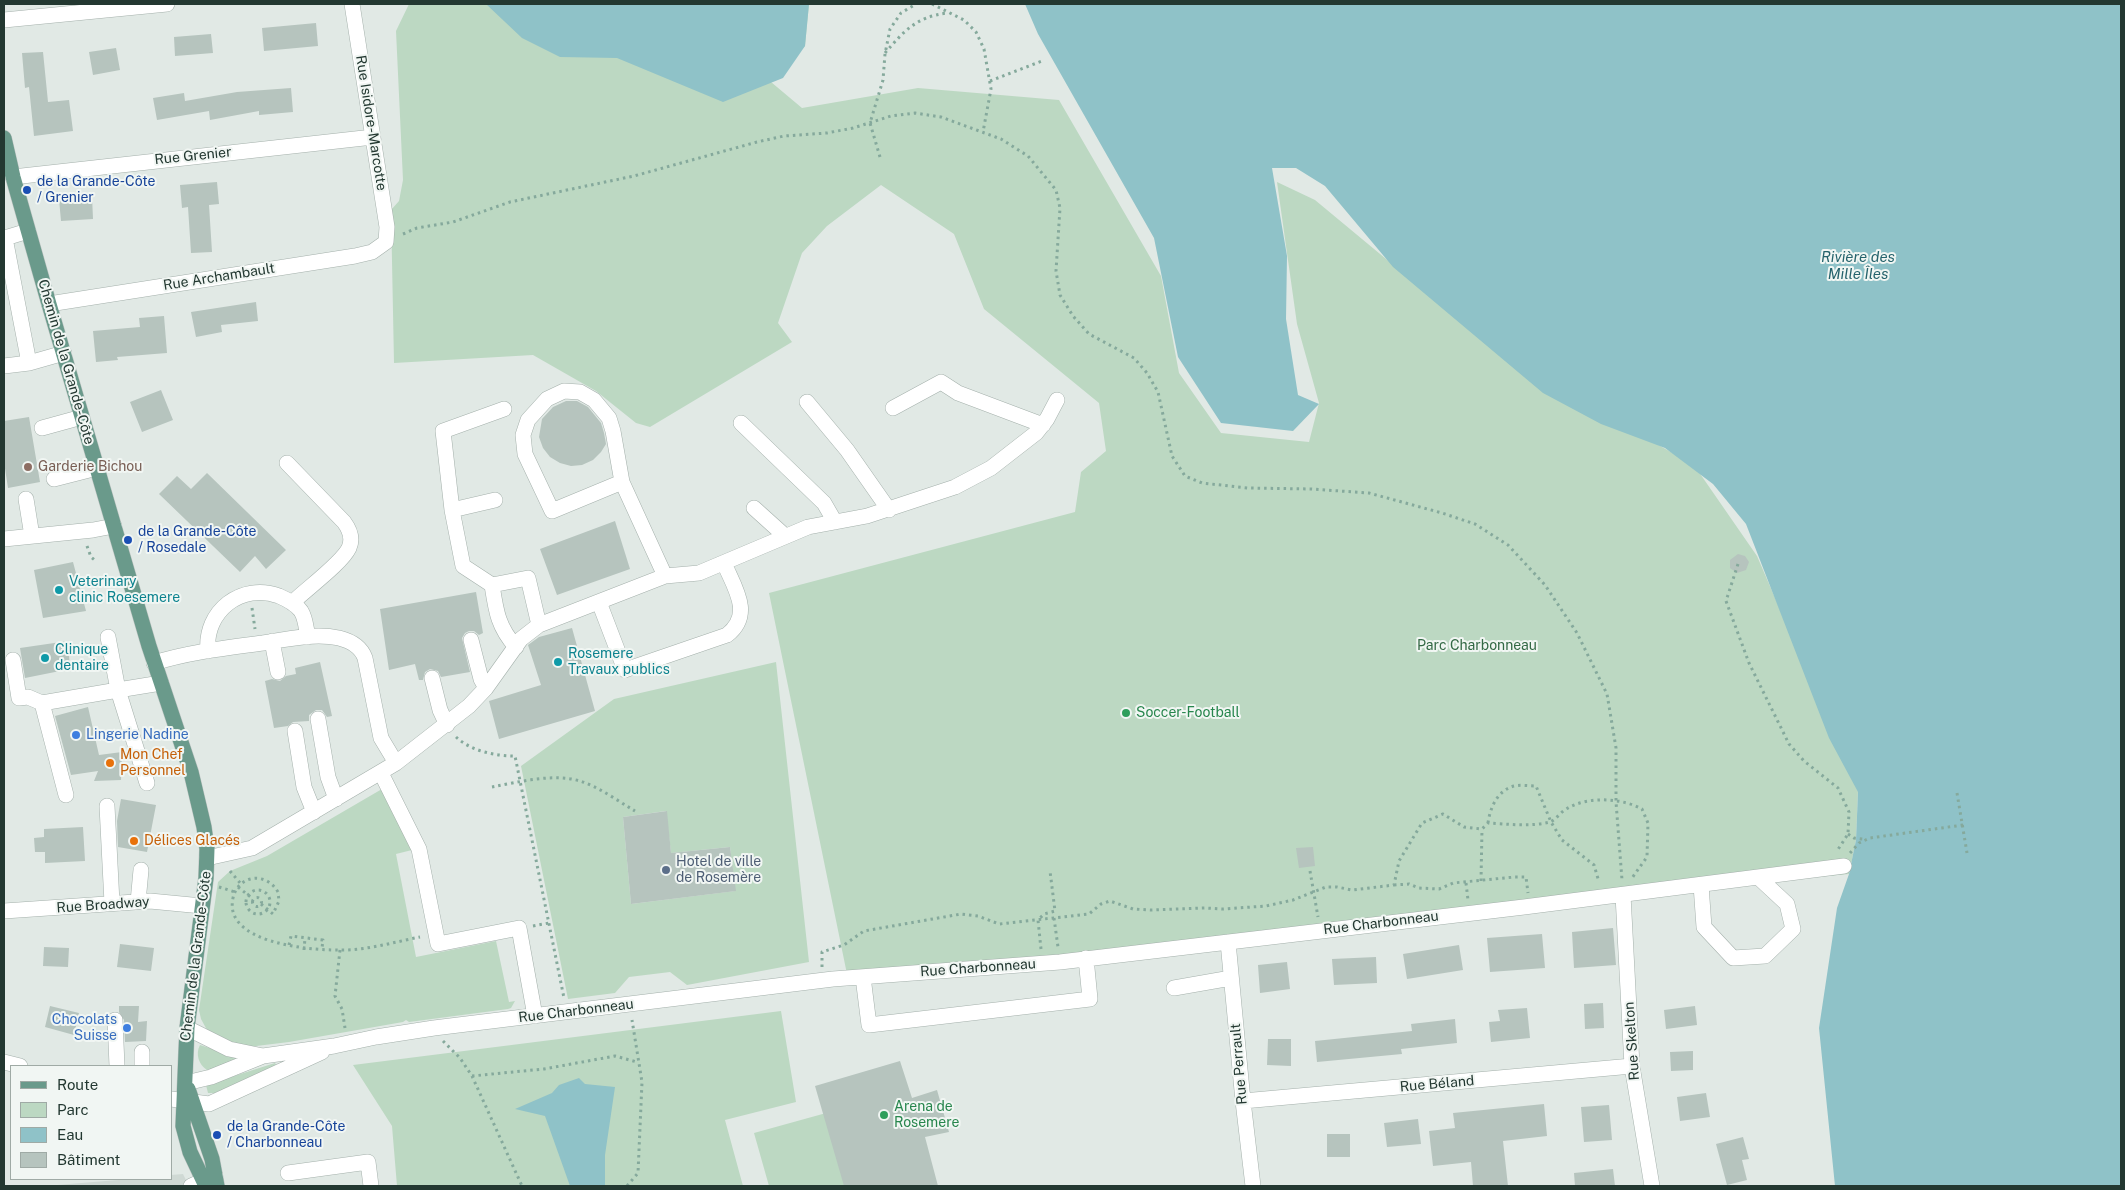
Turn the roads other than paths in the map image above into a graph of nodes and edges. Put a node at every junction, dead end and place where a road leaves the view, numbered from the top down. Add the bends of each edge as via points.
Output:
1 (166, 4) edge
2 (352, 4) edge
3 (4, 20) edge
4 (373, 137) junction
5 (4, 138) edge
6 (13, 177) junction
7 (28, 231) junction
8 (4, 238) edge
9 (386, 242) joint
10 (49, 304) junction
11 (64, 354) junction
12 (29, 363) junction
13 (4, 366) edge
14 (1057, 400) dead end
15 (806, 402) dead end
16 (893, 408) dead end
17 (504, 409) dead end
18 (82, 417) junction
19 (741, 423) dead end
20 (1043, 425) junction
21 (42, 428) dead end
22 (286, 463) dead end
23 (97, 468) junction
24 (54, 479) dead end
25 (622, 482) junction
26 (26, 499) dead end
27 (495, 500) dead end
28 (754, 508) dead end
29 (452, 510) junction
30 (889, 510) junction
31 (835, 522) junction
32 (114, 526) junction
33 (32, 536) junction
34 (785, 536) junction
35 (4, 538) edge
36 (724, 563) junction
37 (666, 576) junction
38 (492, 585) junction
39 (599, 602) junction
40 (292, 603) junction
41 (540, 625) junction
42 (108, 637) dead end
43 (308, 637) junction
44 (471, 640) dead end
45 (272, 642) junction
46 (516, 647) junction
47 (208, 650) junction
48 (13, 660) dead end
49 (154, 663) junction
50 (278, 672) dead end
51 (432, 678) dead end
52 (161, 683) junction
53 (486, 688) junction
54 (118, 690) junction
55 (42, 703) junction
56 (318, 719) dead end
57 (451, 730) junction
58 (295, 731) dead end
59 (396, 763) junction
60 (381, 773) junction
61 (146, 783) dead end
62 (66, 795) dead end
63 (336, 799) junction
64 (107, 806) dead end
65 (314, 812) junction
66 (207, 858) junction
67 (1844, 866) road end
68 (141, 870) dead end
69 (1759, 878) junction
70 (1701, 885) junction
71 (1623, 891) junction
72 (138, 902) junction
73 (112, 903) junction
74 (202, 906) junction
75 (4, 911) edge
76 (1228, 942) junction
77 (1086, 958) junction
78 (862, 977) junction
79 (1232, 978) junction
80 (1174, 988) dead end
81 (536, 1016) junction
82 (115, 1020) dead end
83 (187, 1028) junction
84 (334, 1046) junction
85 (263, 1056) junction
86 (117, 1065) edge
87 (1632, 1066) junction
88 (186, 1083) junction
89 (183, 1101) edge
90 (1243, 1101) junction
91 (288, 1173) dead end
92 (206, 1183) edge
93 (371, 1186) edge
94 (1253, 1186) edge
95 (1652, 1186) edge

1 - 3 street
2 - 4 street, Rue Isidore-Marcotte
4 - 6 street, Rue Grenier
4 - 9 street, Rue Isidore-Marcotte via 387,227
5 - 6 main road, Chemin de la Grande-Côte
6 - 7 main road, Chemin de la Grande-Côte
7 - 8 street
7 - 10 main road, Chemin de la Grande-Côte
8 - 12 street
9 - 10 street, Rue Archambault via 372,252 355,256
10 - 11 main road, Chemin de la Grande-Côte
11 - 12 street
11 - 18 main road, Chemin de la Grande-Côte
12 - 13 street
14 - 20 street
15 - 30 street via 847,450
16 - 20 street via 941,382 958,393
17 - 29 street via 443,431
18 - 21 street
18 - 23 main road, Chemin de la Grande-Côte
19 - 31 street via 824,503
20 - 30 street via 1027,441 978,475 935,495
22 - 40 street via 344,522 351,540 346,553
23 - 24 street
23 - 32 main road, Chemin de la Grande-Côte
25 - 25 street via 609,418 587,395 572,390 554,394 528,420 523,435 525,454 552,511
25 - 37 street
26 - 33 street
27 - 29 street
28 - 34 street
29 - 38 street via 463,566
30 - 31 street
31 - 34 street
32 - 33 street
32 - 49 main road, Chemin de la Grande-Côte
33 - 35 street
34 - 36 street
36 - 37 street via 699,573
36 - 39 street via 742,608 736,627 727,635 626,670
37 - 39 street
38 - 41 street via 528,578
38 - 46 street via 498,622
39 - 41 street
40 - 43 street via 303,616
40 - 47 street via 269,592 240,596 227,604 211,622
41 - 46 street via 526,634
42 - 54 street
43 - 45 street
43 - 59 street via 346,640 364,654 381,738
44 - 53 street
45 - 47 street
45 - 50 street
46 - 53 street
47 - 49 street
48 - 55 street via 18,698 28,697
49 - 52 main road, Chemin de la Grande-Côte
51 - 57 street via 440,710
52 - 54 street
52 - 66 main road, Chemin de la Grande-Côte via 197,796
53 - 57 street
54 - 55 street
54 - 61 street
55 - 62 street
56 - 63 street via 328,777
57 - 59 street
58 - 65 street via 304,787
59 - 60 street
60 - 63 street
60 - 81 street via 419,849 438,944 519,928
63 - 65 street
64 - 73 street
65 - 66 street via 252,848
66 - 74 main road, Chemin de la Grande-Côte
67 - 69 street
68 - 72 street
69 - 70 street
69 - 70 street via 1787,904 1793,929 1766,956 1732,958 1704,927
70 - 71 street, Rue Charbonneau
71 - 76 street, Rue Charbonneau
71 - 87 street, Rue Skelton
72 - 73 street, Rue Broadway
72 - 74 street, Rue Broadway
73 - 75 street, Rue Broadway
74 - 83 main road, Chemin de la Grande-Côte
76 - 77 street, Rue Charbonneau
76 - 79 street, Rue Perrault
77 - 78 street, Rue Charbonneau
77 - 78 street via 1090,999 869,1025
78 - 81 street, Rue Charbonneau via 677,999 669,990 632,994 626,1005
79 - 80 street
79 - 90 street, Rue Perrault
81 - 84 street, Rue Charbonneau via 434,1028
82 - 86 street
83 - 85 street, Rue Charbonneau via 230,1049
83 - 88 main road, Chemin de la Grande-Côte
84 - 85 street, Rue Charbonneau
84 - 89 street, Rue Charbonneau via 210,1104
85 - 88 street, Rue Charbonneau via 211,1077
87 - 90 street, Rue Béland
87 - 95 street, Rue Skelton
88 - 89 main road, Chemin de la Grande-Côte
89 - 92 main road, Chemin de la Grande-Côte via 186,1139
90 - 94 street, Rue Perrault
91 - 93 street via 368,1162

